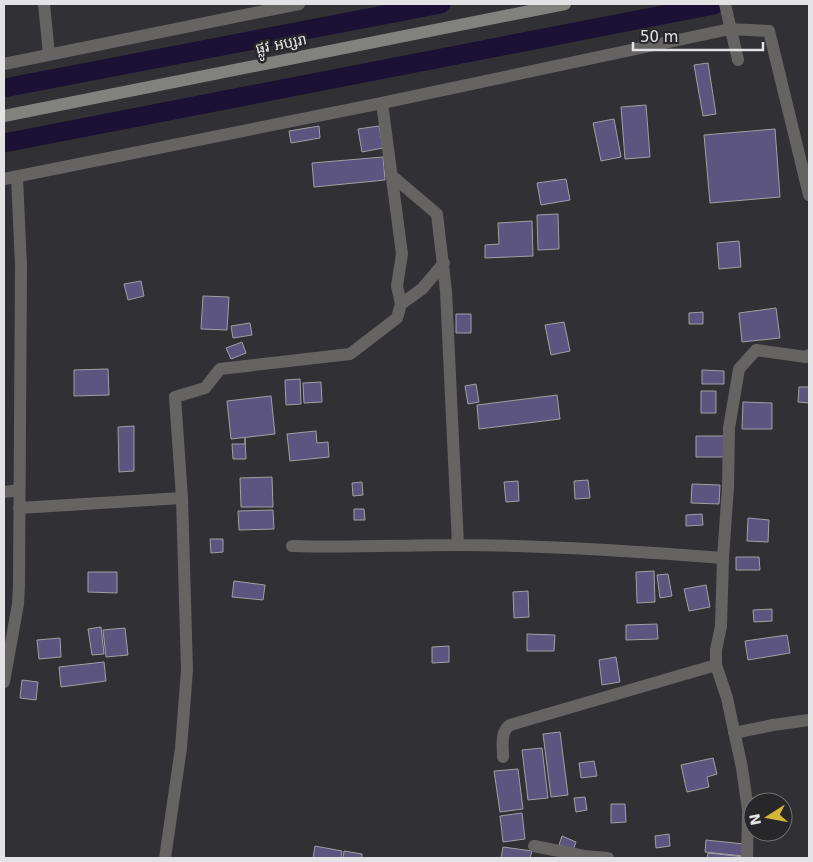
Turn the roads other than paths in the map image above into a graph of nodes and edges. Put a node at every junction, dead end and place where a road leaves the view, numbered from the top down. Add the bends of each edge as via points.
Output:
1 (44, 4) edge
2 (299, 4) edge
3 (565, 4) edge
4 (725, 4) edge
5 (730, 30) junction
6 (49, 54) junction
7 (738, 60) dead end
8 (4, 64) edge
9 (382, 103) junction
10 (4, 116) edge
11 (391, 175) junction
12 (17, 177) junction
13 (4, 179) edge
14 (809, 195) edge
15 (444, 263) junction
16 (401, 304) junction
17 (809, 354) edge
18 (19, 490) junction
19 (4, 492) edge
20 (182, 498) junction
21 (19, 508) junction
22 (458, 545) junction
23 (292, 546) dead end
24 (723, 558) junction
25 (716, 665) junction
26 (4, 682) edge
27 (809, 720) edge
28 (734, 733) junction
29 (504, 757) dead end
30 (534, 846) dead end
31 (165, 858) edge
32 (608, 858) edge
33 (747, 858) edge

1 - 6 street
2 - 6 street
3 - 10 street, ផ្លូវ អប្សរា
4 - 5 street
5 - 7 street
5 - 9 street
5 - 14 street via 769,30
6 - 8 street
9 - 11 street
9 - 12 street
11 - 15 street via 437,214
11 - 16 street via 402,254 397,286
12 - 13 street
12 - 18 street via 22,266
15 - 16 street via 422,289
15 - 22 street
16 - 20 street via 397,318 350,354 220,369 205,388 174,397
17 - 24 street via 756,350 739,369 729,428
18 - 19 street
18 - 21 street
20 - 21 street
20 - 31 street via 187,670 181,748
21 - 26 street via 18,604
22 - 23 street
22 - 24 street via 588,548
24 - 25 street
25 - 28 street
25 - 29 street via 510,725 505,728
27 - 28 street
28 - 33 street via 748,810
30 - 32 street

